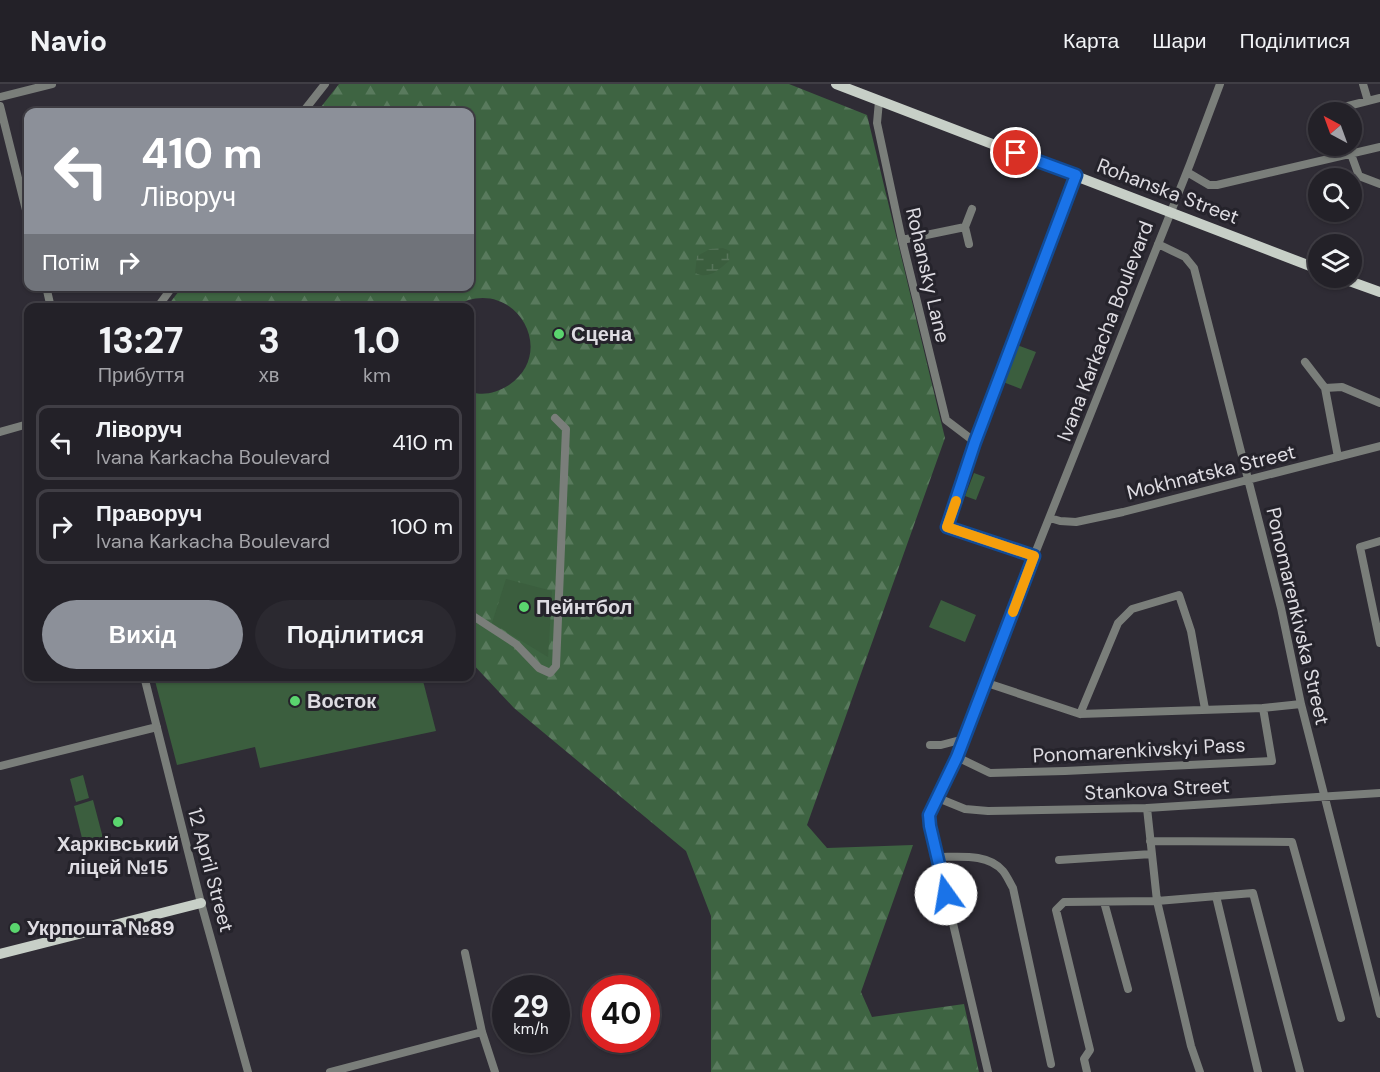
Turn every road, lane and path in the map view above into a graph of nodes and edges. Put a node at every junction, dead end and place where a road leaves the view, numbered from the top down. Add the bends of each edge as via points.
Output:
1 (52, 84) edge
2 (325, 84) edge
3 (836, 84) edge
4 (1220, 84) edge
5 (1364, 84) edge
6 (0, 97) edge
7 (1380, 98) edge
8 (879, 101) junction
9 (1368, 101) junction
10 (1362, 102) edge
11 (0, 106) edge
12 (306, 108) edge
13 (1380, 147) edge
14 (1362, 151) edge
15 (1342, 156) edge
16 (1352, 156) edge
17 (1187, 172) junction
18 (1076, 175) junction
19 (1380, 184) edge
20 (24, 202) edge
21 (972, 209) dead end
22 (1170, 211) junction
23 (965, 227) junction
24 (902, 240) junction
25 (969, 244) dead end
26 (1158, 244) junction
27 (1308, 265) edge
28 (1362, 286) edge
29 (1380, 292) edge
30 (1305, 362) dead end
31 (1325, 388) junction
32 (1380, 403) edge
33 (555, 418) dead end
34 (24, 425) edge
35 (0, 432) edge
36 (975, 442) junction
37 (1380, 446) edge
38 (1338, 456) junction
39 (1248, 479) junction
40 (1050, 518) junction
41 (1380, 541) edge
42 (1034, 556) junction
43 (474, 617) edge
44 (1380, 643) edge
45 (145, 681) edge
46 (987, 683) junction
47 (1301, 704) junction
48 (1263, 708) junction
49 (1205, 709) junction
50 (1080, 714) junction
51 (157, 727) junction
52 (964, 739) junction
53 (930, 745) dead end
54 (957, 757) junction
55 (0, 766) edge
56 (1380, 793) edge
57 (1325, 796) junction
58 (938, 798) junction
59 (1147, 808) junction
60 (1150, 841) junction
61 (1152, 854) junction
62 (938, 857) junction
63 (1059, 860) dead end
64 (1216, 896) junction
65 (1157, 901) junction
66 (1104, 902) junction
67 (201, 903) junction
68 (0, 954) edge
69 (465, 954) dead end
70 (1128, 989) dead end
71 (1380, 1014) edge
72 (1341, 1018) dead end
73 (482, 1032) junction
74 (1050, 1064) dead end
75 (248, 1072) edge
76 (330, 1072) edge
77 (495, 1072) edge
78 (988, 1072) edge
79 (1088, 1072) edge
80 (1200, 1072) edge
81 (1258, 1072) edge
82 (1300, 1072) edge

1 - 6 street
2 - 12 street
3 - 8 main road, Rohanska Street
4 - 17 street, Ivana Karkacha Boulevard
5 - 9 street
7 - 9 street
8 - 18 main road, Rohanska Street
8 - 24 street, Rohansky Lane via 877,123
9 - 10 street
11 - 20 street
13 - 14 street
15 - 17 street via 1217,185 1209,185
16 - 19 street via 1359,177
17 - 22 street, Ivana Karkacha Boulevard
18 - 22 main road, Rohanska Street
18 - 36 street
21 - 23 street
22 - 26 street, Ivana Karkacha Boulevard
22 - 27 main road, Rohanska Street
23 - 24 street
23 - 25 street
24 - 36 street, Rohansky Lane via 946,420
26 - 39 street, Ponomarenkivska Street via 1185,257 1194,268
26 - 40 street, Ivana Karkacha Boulevard
28 - 29 main road
30 - 31 street
31 - 32 street via 1342,387
31 - 38 street
33 - 43 street via 566,429 556,666 550,673 539,668 516,644
34 - 35 street
36 - 42 street via 947,527
37 - 38 street, Mokhnatska Street
38 - 39 street, Mokhnatska Street
39 - 40 street, Mokhnatska Street via 1076,522
39 - 47 street, Ponomarenkivska Street
40 - 42 street, Ivana Karkacha Boulevard
41 - 44 street via 1360,547
42 - 46 street, Ivana Karkacha Boulevard
45 - 51 street, 12 April Street
46 - 50 street
46 - 52 street, Ivana Karkacha Boulevard
47 - 48 street
47 - 57 street, Ponomarenkivska Street
48 - 49 street
48 - 54 street, Ponomarenkivskyi Pass via 1272,761 990,773
49 - 50 street
49 - 50 street via 1191,631 1179,595 1132,609 1118,623
51 - 55 street
51 - 67 street, 12 April Street
52 - 53 street
52 - 54 street, Ivana Karkacha Boulevard
54 - 58 street, Ivana Karkacha Boulevard
56 - 57 street, Stankova Street
57 - 59 street, Stankova Street
57 - 71 street, Ponomarenkivska Street
58 - 59 street, Stankova Street via 976,811
58 - 62 street, Ivana Karkacha Boulevard via 929,815
59 - 60 street
60 - 61 street
60 - 72 street via 1292,842
61 - 63 street
61 - 65 street
62 - 74 street via 974,857 990,862 1002,870 1013,888
62 - 78 street, Ivana Karkacha Boulevard
64 - 65 street
64 - 81 street
64 - 82 street via 1253,893
65 - 66 street
65 - 80 street
66 - 70 street
66 - 79 street via 1064,902 1056,910 1090,1050 1084,1059
67 - 68 main road
67 - 75 street, 12 April Street
69 - 73 street
73 - 76 street
73 - 77 street

